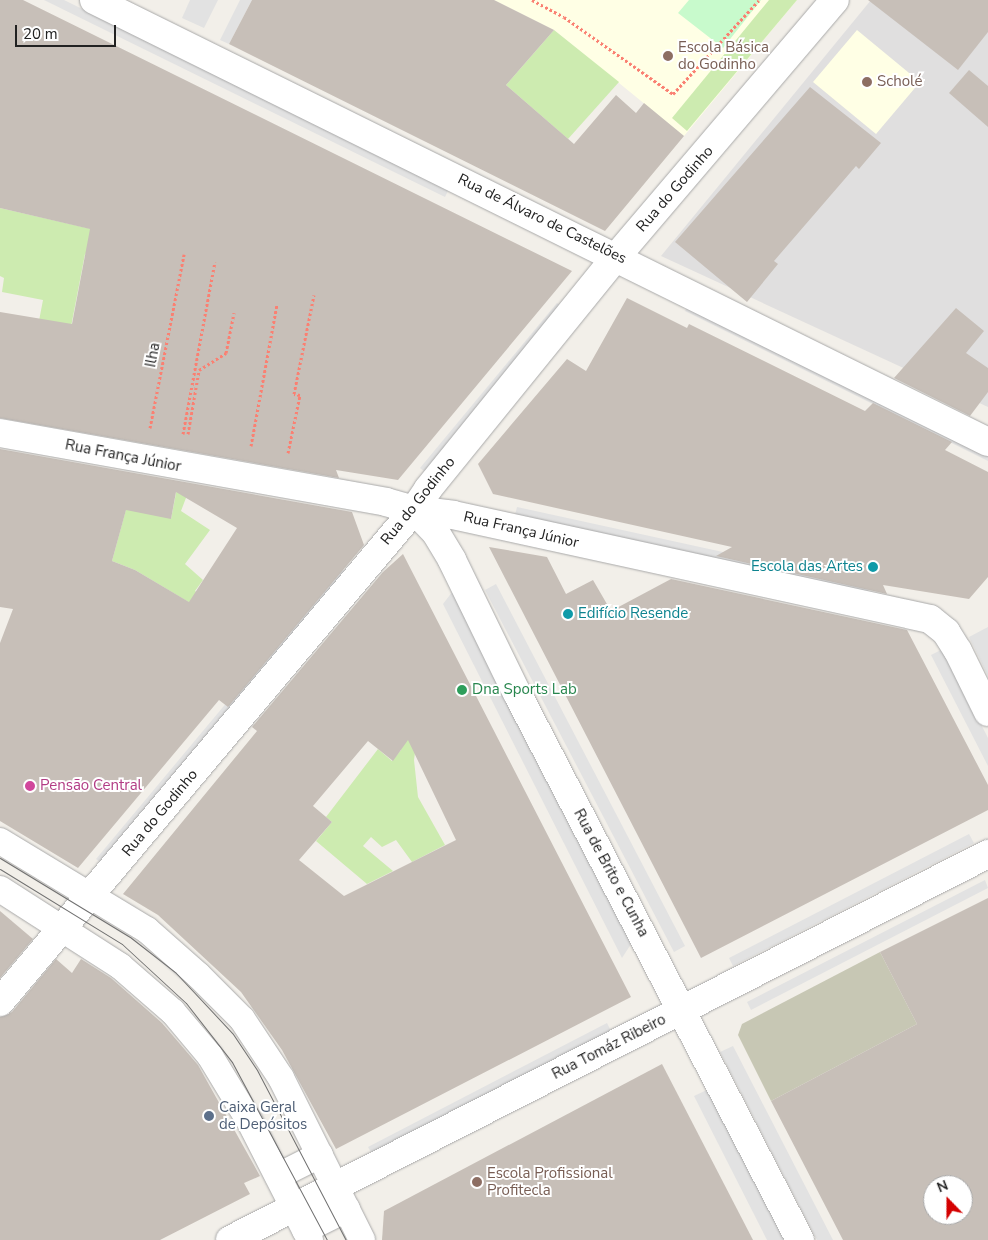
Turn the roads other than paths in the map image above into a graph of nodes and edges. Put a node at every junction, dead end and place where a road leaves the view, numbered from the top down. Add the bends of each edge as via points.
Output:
1 (94, 0) edge
2 (835, 0) edge
3 (617, 256) junction
4 (0, 433) edge
5 (988, 442) edge
6 (414, 510) junction
7 (988, 712) edge
8 (0, 841) edge
9 (988, 854) edge
10 (56, 874) junction
11 (0, 889) edge
12 (97, 899) junction
13 (32, 908) junction
14 (70, 932) junction
15 (0, 1002) edge
16 (680, 1010) junction
17 (320, 1155) junction
18 (278, 1176) junction
19 (341, 1198) junction
20 (302, 1226) edge
21 (230, 1240) edge
22 (362, 1240) edge
23 (800, 1240) edge

1 - 3 street, Rua de Álvaro de Castelões
2 - 3 street, Rua do Godinho
3 - 5 street, Rua de Álvaro de Castelões
3 - 6 street, Rua do Godinho
4 - 6 street, Rua França Júnior via 386,502
6 - 7 street, Rua França Júnior via 453,515 930,619 946,632 958,651
6 - 12 street, Rua do Godinho
6 - 16 street, Rua de Brito e Cunha via 436,533 452,560
8 - 10 street
9 - 16 street, Rua Tomáz Ribeiro
10 - 12 street
10 - 13 street
11 - 13 street
12 - 14 street, Rua do Godinho
12 - 17 street via 147,930 198,974 242,1019 281,1078
13 - 14 street
14 - 15 street, Rua do Godinho
14 - 18 street via 120,966 173,1012 210,1056
16 - 19 street, Rua Tomáz Ribeiro
16 - 23 street, Rua de Brito e Cunha
17 - 18 street
17 - 19 street
18 - 20 street
19 - 20 street, Rua Tomáz Ribeiro
19 - 22 street
20 - 21 street, Rua Tomáz Ribeiro

